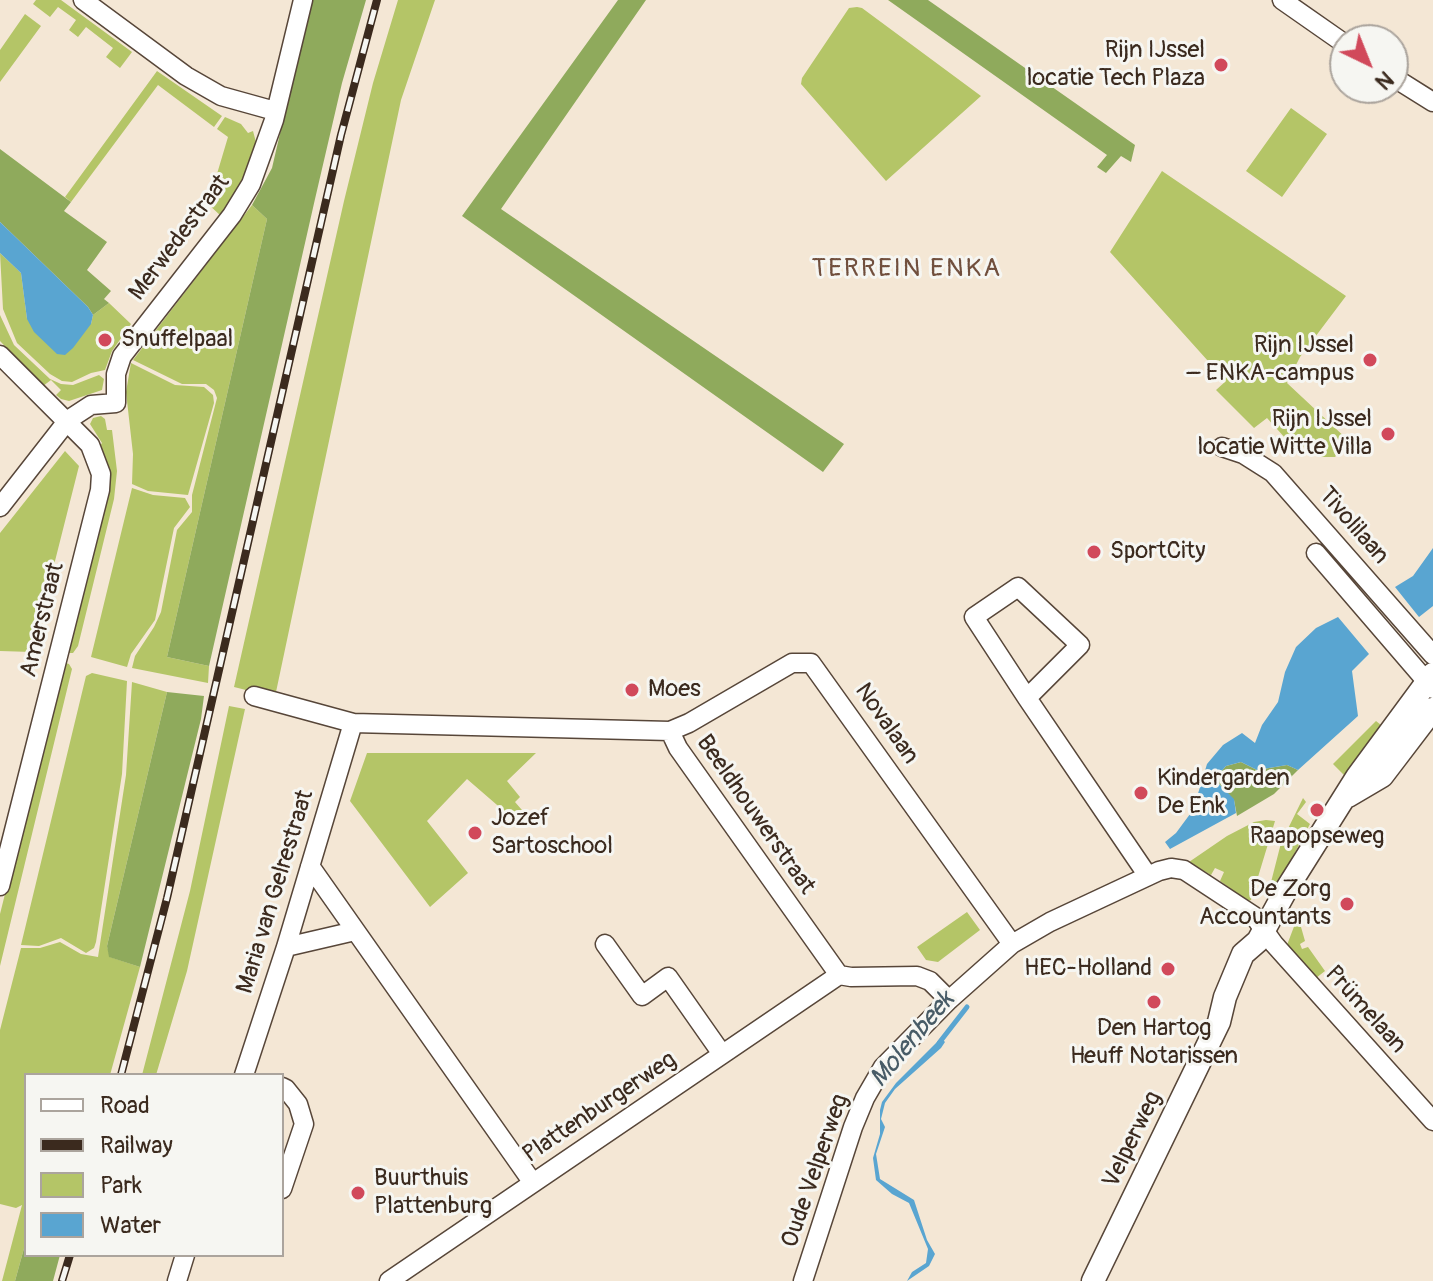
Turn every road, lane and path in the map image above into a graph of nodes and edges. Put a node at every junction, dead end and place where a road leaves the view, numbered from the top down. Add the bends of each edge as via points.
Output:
1 (83, 0) edge
2 (303, 0) edge
3 (1282, 0) edge
4 (1329, 33) edge
5 (1409, 87) edge
6 (1433, 102) edge
7 (275, 111) junction
8 (0, 355) edge
9 (68, 420) junction
10 (1222, 447) dead end
11 (0, 507) edge
12 (1316, 553) dead end
13 (1433, 655) edge
14 (1431, 682) edge
15 (254, 696) dead end
16 (1027, 698) junction
17 (1433, 709) edge
18 (353, 723) junction
19 (670, 731) junction
20 (1347, 797) junction
21 (310, 866) junction
22 (1148, 876) junction
23 (0, 886) edge
24 (355, 931) junction
25 (1261, 935) junction
26 (605, 944) dead end
27 (1012, 944) junction
28 (286, 947) junction
29 (839, 975) junction
30 (949, 1000) junction
31 (722, 1054) junction
32 (246, 1073) edge
33 (284, 1088) edge
34 (1433, 1121) edge
35 (284, 1183) edge
36 (533, 1183) junction
37 (184, 1257) edge
38 (177, 1281) edge
39 (389, 1281) edge
40 (803, 1281) edge
41 (1093, 1281) edge

1 - 7 street via 186,76 221,96
2 - 7 street, Merwedestraat
3 - 4 street
5 - 6 street
7 - 9 street, Merwedestraat via 259,165 232,215 122,356 116,403 91,405
8 - 9 street, Amerstraat
9 - 11 street
9 - 23 street, Amerstraat via 98,461 100,490
10 - 13 street, Tivolilaan via 1273,473
12 - 14 street, Tivolilaan
14 - 20 main road, Velperweg
15 - 18 street, Beeldhouwerstraat
16 - 16 street via 974,617 1018,587 1080,645
16 - 22 street
17 - 20 main road, Velperweg via 1382,776
18 - 19 street, Beeldhouwerstraat
18 - 21 street, Maria van Gelrestraat
19 - 27 street, Novalaan via 792,663 811,663
19 - 29 street, Beeldhouwerstraat
20 - 25 main road, Velperweg
21 - 24 street
21 - 28 street, Maria van Gelrestraat
22 - 25 street, Oude Velperweg via 1171,868 1184,870 1254,916
22 - 27 street, Oude Velperweg
24 - 28 street
24 - 36 street
25 - 34 street, Prümelaan
25 - 41 main road, Velperweg via 1243,954 1219,1022
26 - 31 street via 642,996 668,977
27 - 30 street, Oude Velperweg
28 - 32 street, Maria van Gelrestraat
29 - 30 street via 917,976
29 - 31 street, Plattenburgerweg
30 - 40 street, Oude Velperweg via 883,1067 865,1098
31 - 36 street, Plattenburgerweg
33 - 35 street via 298,1104 304,1124
36 - 39 street, Plattenburgerweg
37 - 38 street

